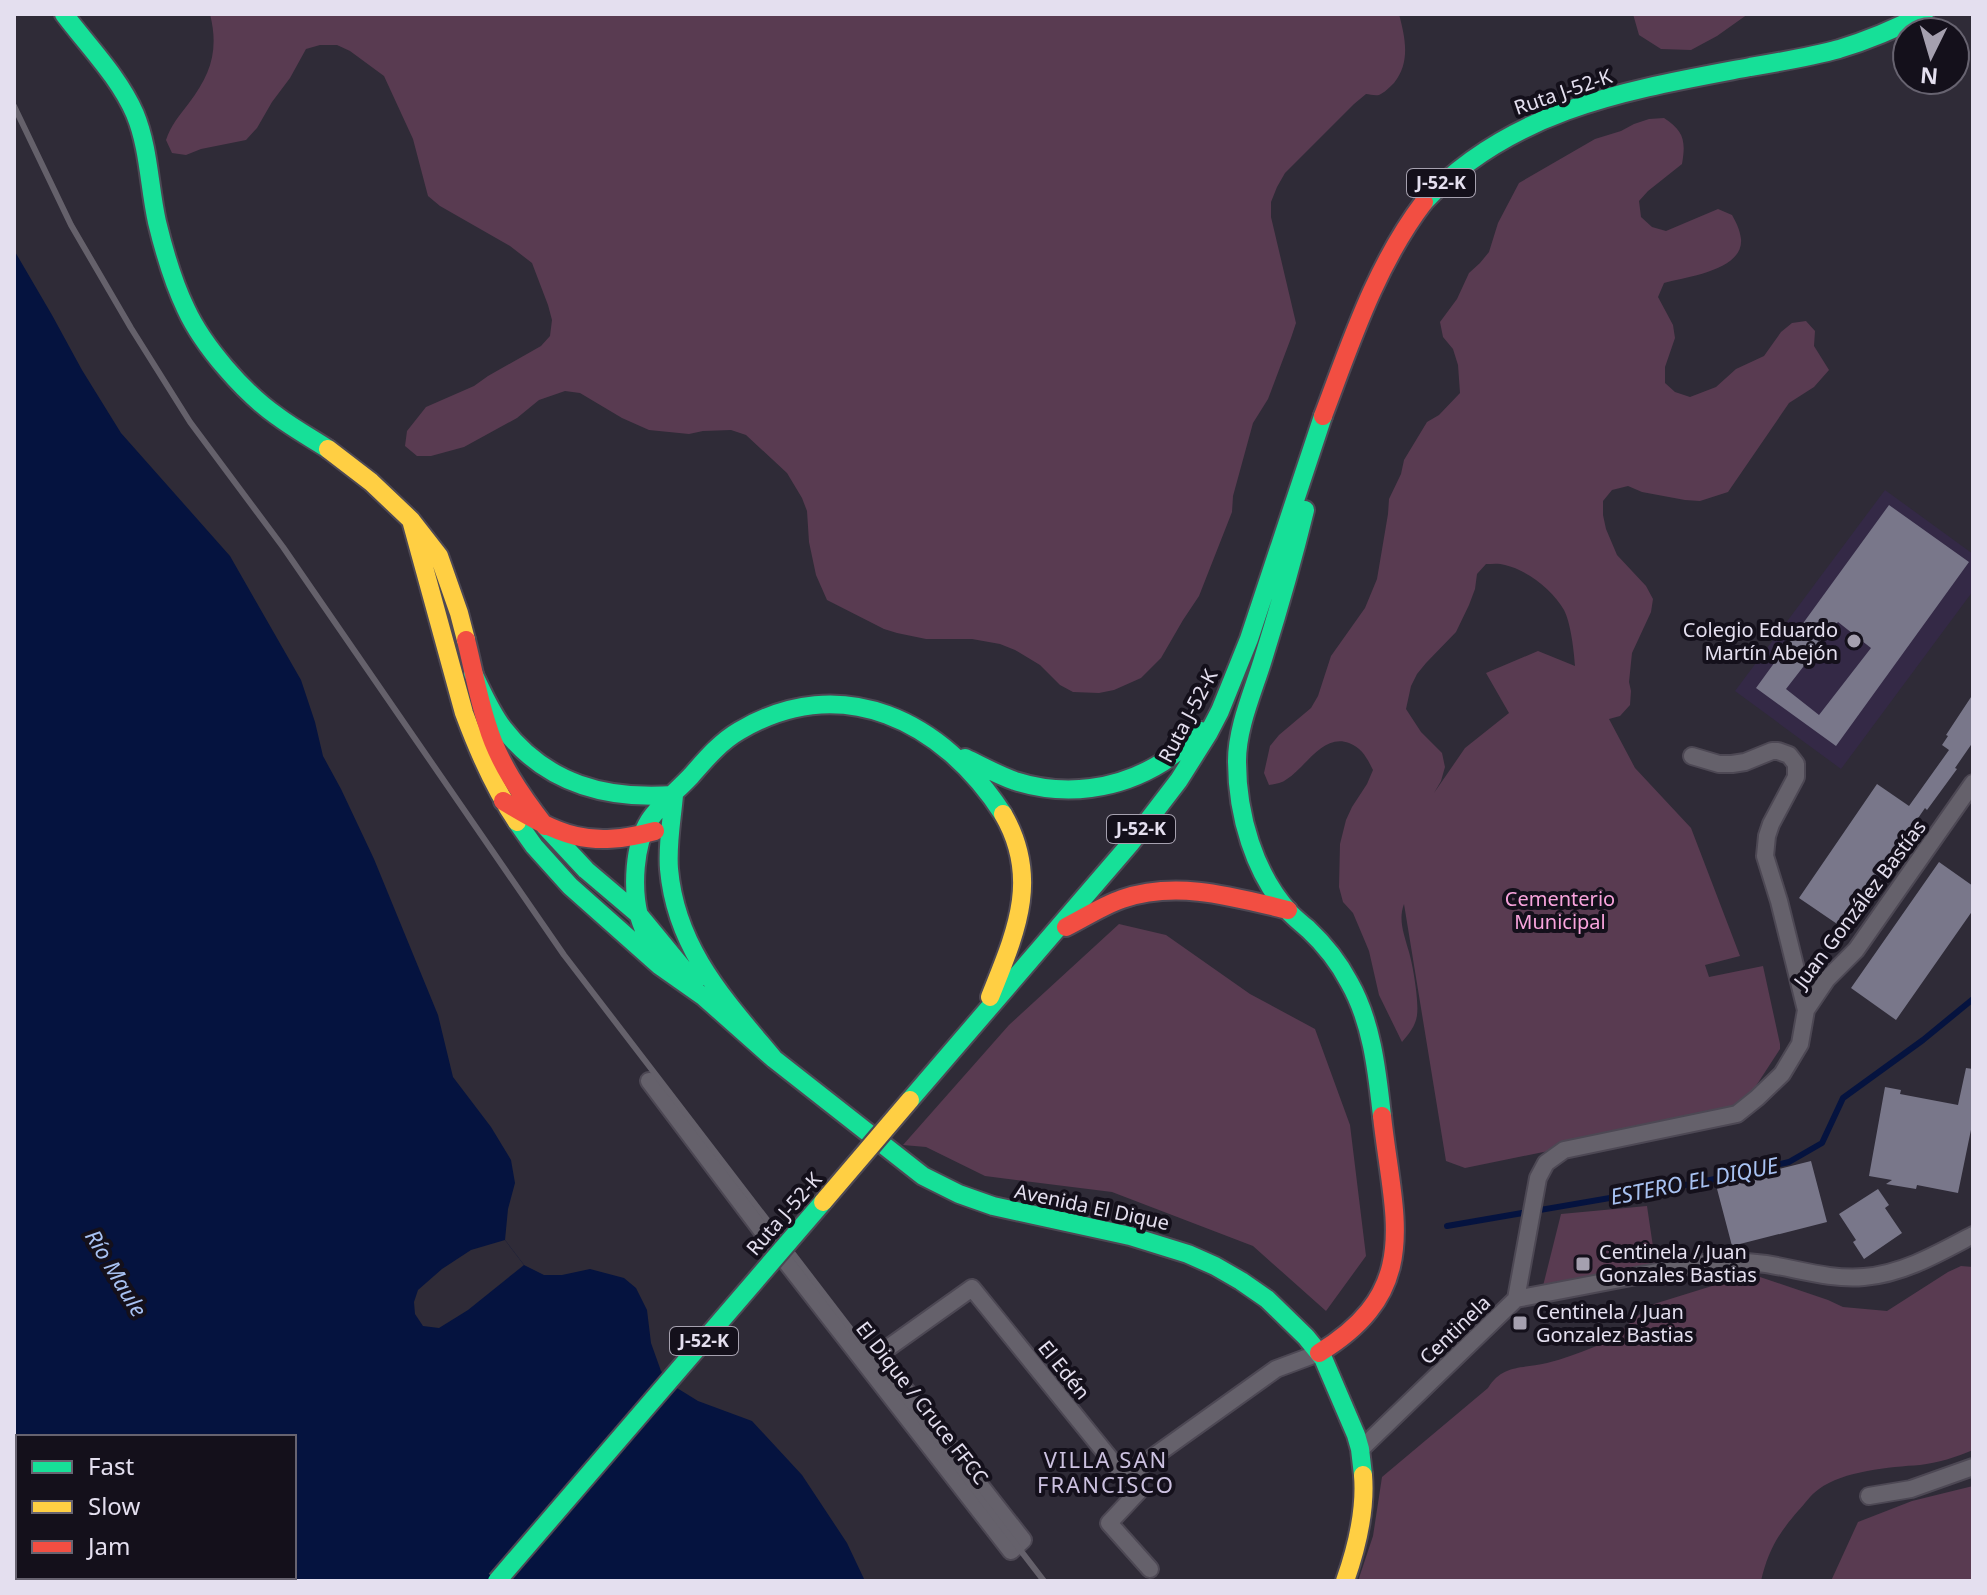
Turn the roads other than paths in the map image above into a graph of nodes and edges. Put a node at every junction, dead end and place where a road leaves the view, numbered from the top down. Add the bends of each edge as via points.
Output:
1 (64, 14) edge
2 (1924, 14) edge
3 (1320, 425) junction
4 (411, 520) junction
5 (473, 673) junction
6 (1217, 716) junction
7 (952, 752) junction
8 (1692, 756) dead end
9 (1973, 783) edge
10 (674, 795) junction
11 (503, 801) junction
12 (671, 824) junction
13 (545, 826) junction
14 (642, 835) junction
15 (1288, 910) junction
16 (639, 915) junction
17 (1053, 934) junction
18 (660, 966) junction
19 (704, 997) junction
20 (1806, 1010) junction
21 (984, 1014) junction
22 (774, 1059) junction
23 (649, 1081) dead end
24 (1973, 1235) edge
25 (1516, 1299) junction
26 (1319, 1353) junction
27 (870, 1356) junction
28 (1360, 1450) junction
29 (1973, 1467) edge
30 (1125, 1477) junction
31 (1869, 1496) dead end
32 (1150, 1569) dead end
33 (497, 1581) edge
34 (1345, 1581) edge

1 - 4 main road via 114,78 135,115 165,254 199,333 255,398 338,455
2 - 3 main road, Ruta J-52-K / J-52-K via 1824,52 1583,105 1476,155 1424,201 1393,244
3 - 6 main road, Ruta J-52-K / J-52-K via 1245,652
3 - 15 main road via 1298,540 1236,758 1248,833
4 - 5 main road via 439,556
4 - 11 main road, Avenida El Dique via 464,713
5 - 10 main road via 503,727 549,770 609,794
5 - 13 main road via 502,762
6 - 7 main road via 1163,762 1129,780 1093,789 1055,790 1018,782
6 - 17 main road, Ruta J-52-K / J-52-K via 1177,785
7 - 10 main road via 923,730 884,713 842,705 800,708 739,731
7 - 21 main road via 999,804 1021,859 1020,916
8 - 20 street, Juan González Bastías via 1732,764 1778,751 1796,764 1796,777 1771,824 1765,856
9 - 20 street, Juan González Bastías via 1856,950
10 - 12 main road
10 - 14 main road
11 - 13 main road
11 - 18 main road, Avenida El Dique via 570,886
12 - 14 main road
12 - 22 main road via 670,887 689,948
13 - 14 main road via 585,838
13 - 16 main road
14 - 16 main road
15 - 17 main road via 1209,891 1166,890 1106,905
15 - 26 main road via 1346,976 1367,1026 1396,1235 1391,1271 1375,1305 1351,1332
16 - 18 main road
16 - 19 main road
17 - 21 main road, Ruta J-52-K / J-52-K
18 - 19 main road, Avenida El Dique
19 - 22 main road, Avenida El Dique
20 - 25 street, Juan González Bastías via 1800,1044 1782,1074 1737,1114 1601,1141 1551,1158 1538,1178
21 - 33 main road, Ruta J-52-K / J-52-K, bridge
22 - 26 main road, Avenida El Dique via 942,1187 1000,1209 1137,1236 1200,1257 1278,1307
23 - 27 street, El Dique / Cruce FFCC via 762,1231
24 - 25 street, Centinela via 1879,1276 1848,1278 1749,1262 1704,1263
25 - 28 street, Centinela
26 - 28 main road, Avenida El Dique
26 - 30 street via 1276,1369
27 - 27 street, El Dique / Cruce FFCC via 1011,1551 1023,1540
27 - 30 street, El Edén via 972,1288
28 - 34 main road, Avenida El Dique via 1363,1492
29 - 31 street via 1911,1489
30 - 32 street via 1139,1491 1109,1523

